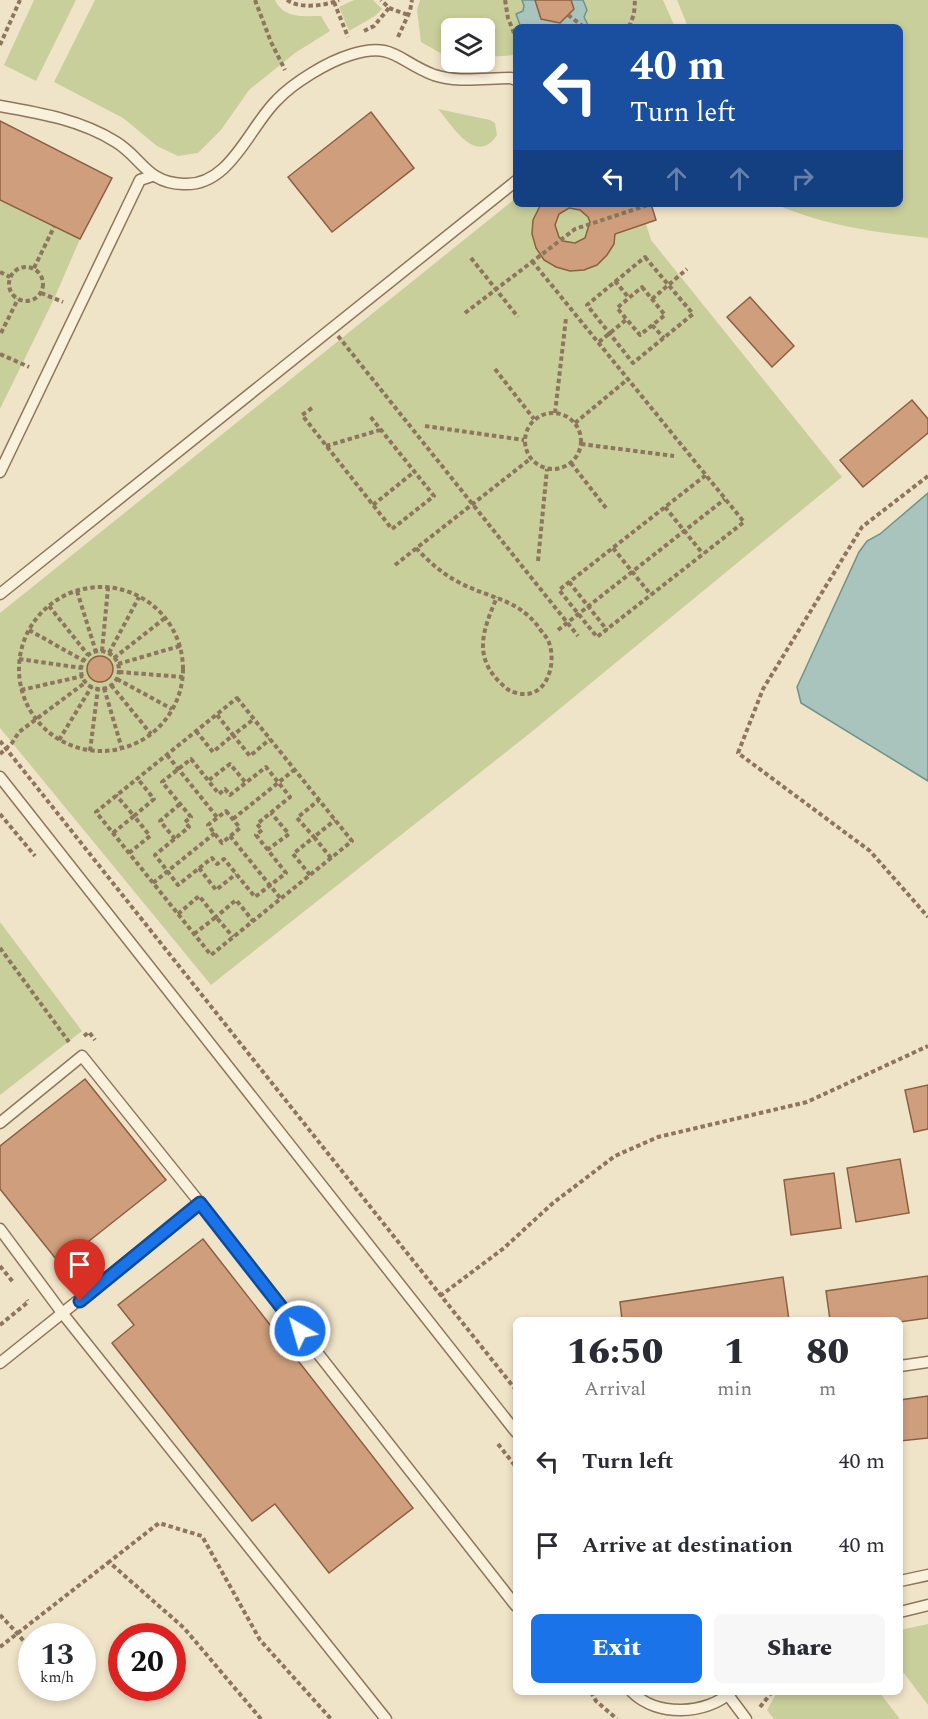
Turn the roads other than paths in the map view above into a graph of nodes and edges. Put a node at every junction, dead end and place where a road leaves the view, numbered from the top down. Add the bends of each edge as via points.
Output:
1 (513, 79) edge
2 (0, 106) edge
3 (152, 176) junction
4 (513, 183) edge
5 (0, 472) edge
6 (0, 594) edge
7 (0, 777) edge
8 (0, 1122) edge
9 (200, 1203) junction
10 (0, 1229) edge
11 (63, 1314) junction
12 (928, 1362) edge
13 (0, 1363) edge
14 (903, 1366) edge
15 (513, 1426) edge
16 (928, 1575) edge
17 (903, 1580) edge
18 (513, 1602) edge
19 (928, 1605) edge
20 (903, 1611) edge
21 (637, 1695) edge
22 (727, 1695) edge
23 (730, 1695) edge
24 (386, 1719) edge
25 (746, 1719) edge

1 - 3 lane via 434,75 392,51 373,49 348,55 278,98 216,175 184,185
2 - 3 lane via 52,115 89,128 118,143
3 - 5 lane via 141,180
4 - 6 lane
7 - 15 lane
8 - 9 lane via 82,1056
9 - 11 lane
9 - 18 lane
10 - 11 lane
11 - 13 lane
11 - 24 lane
12 - 14 lane
16 - 17 lane
19 - 20 lane
21 - 22 lane via 657,1707 682,1711 706,1707
23 - 25 lane

